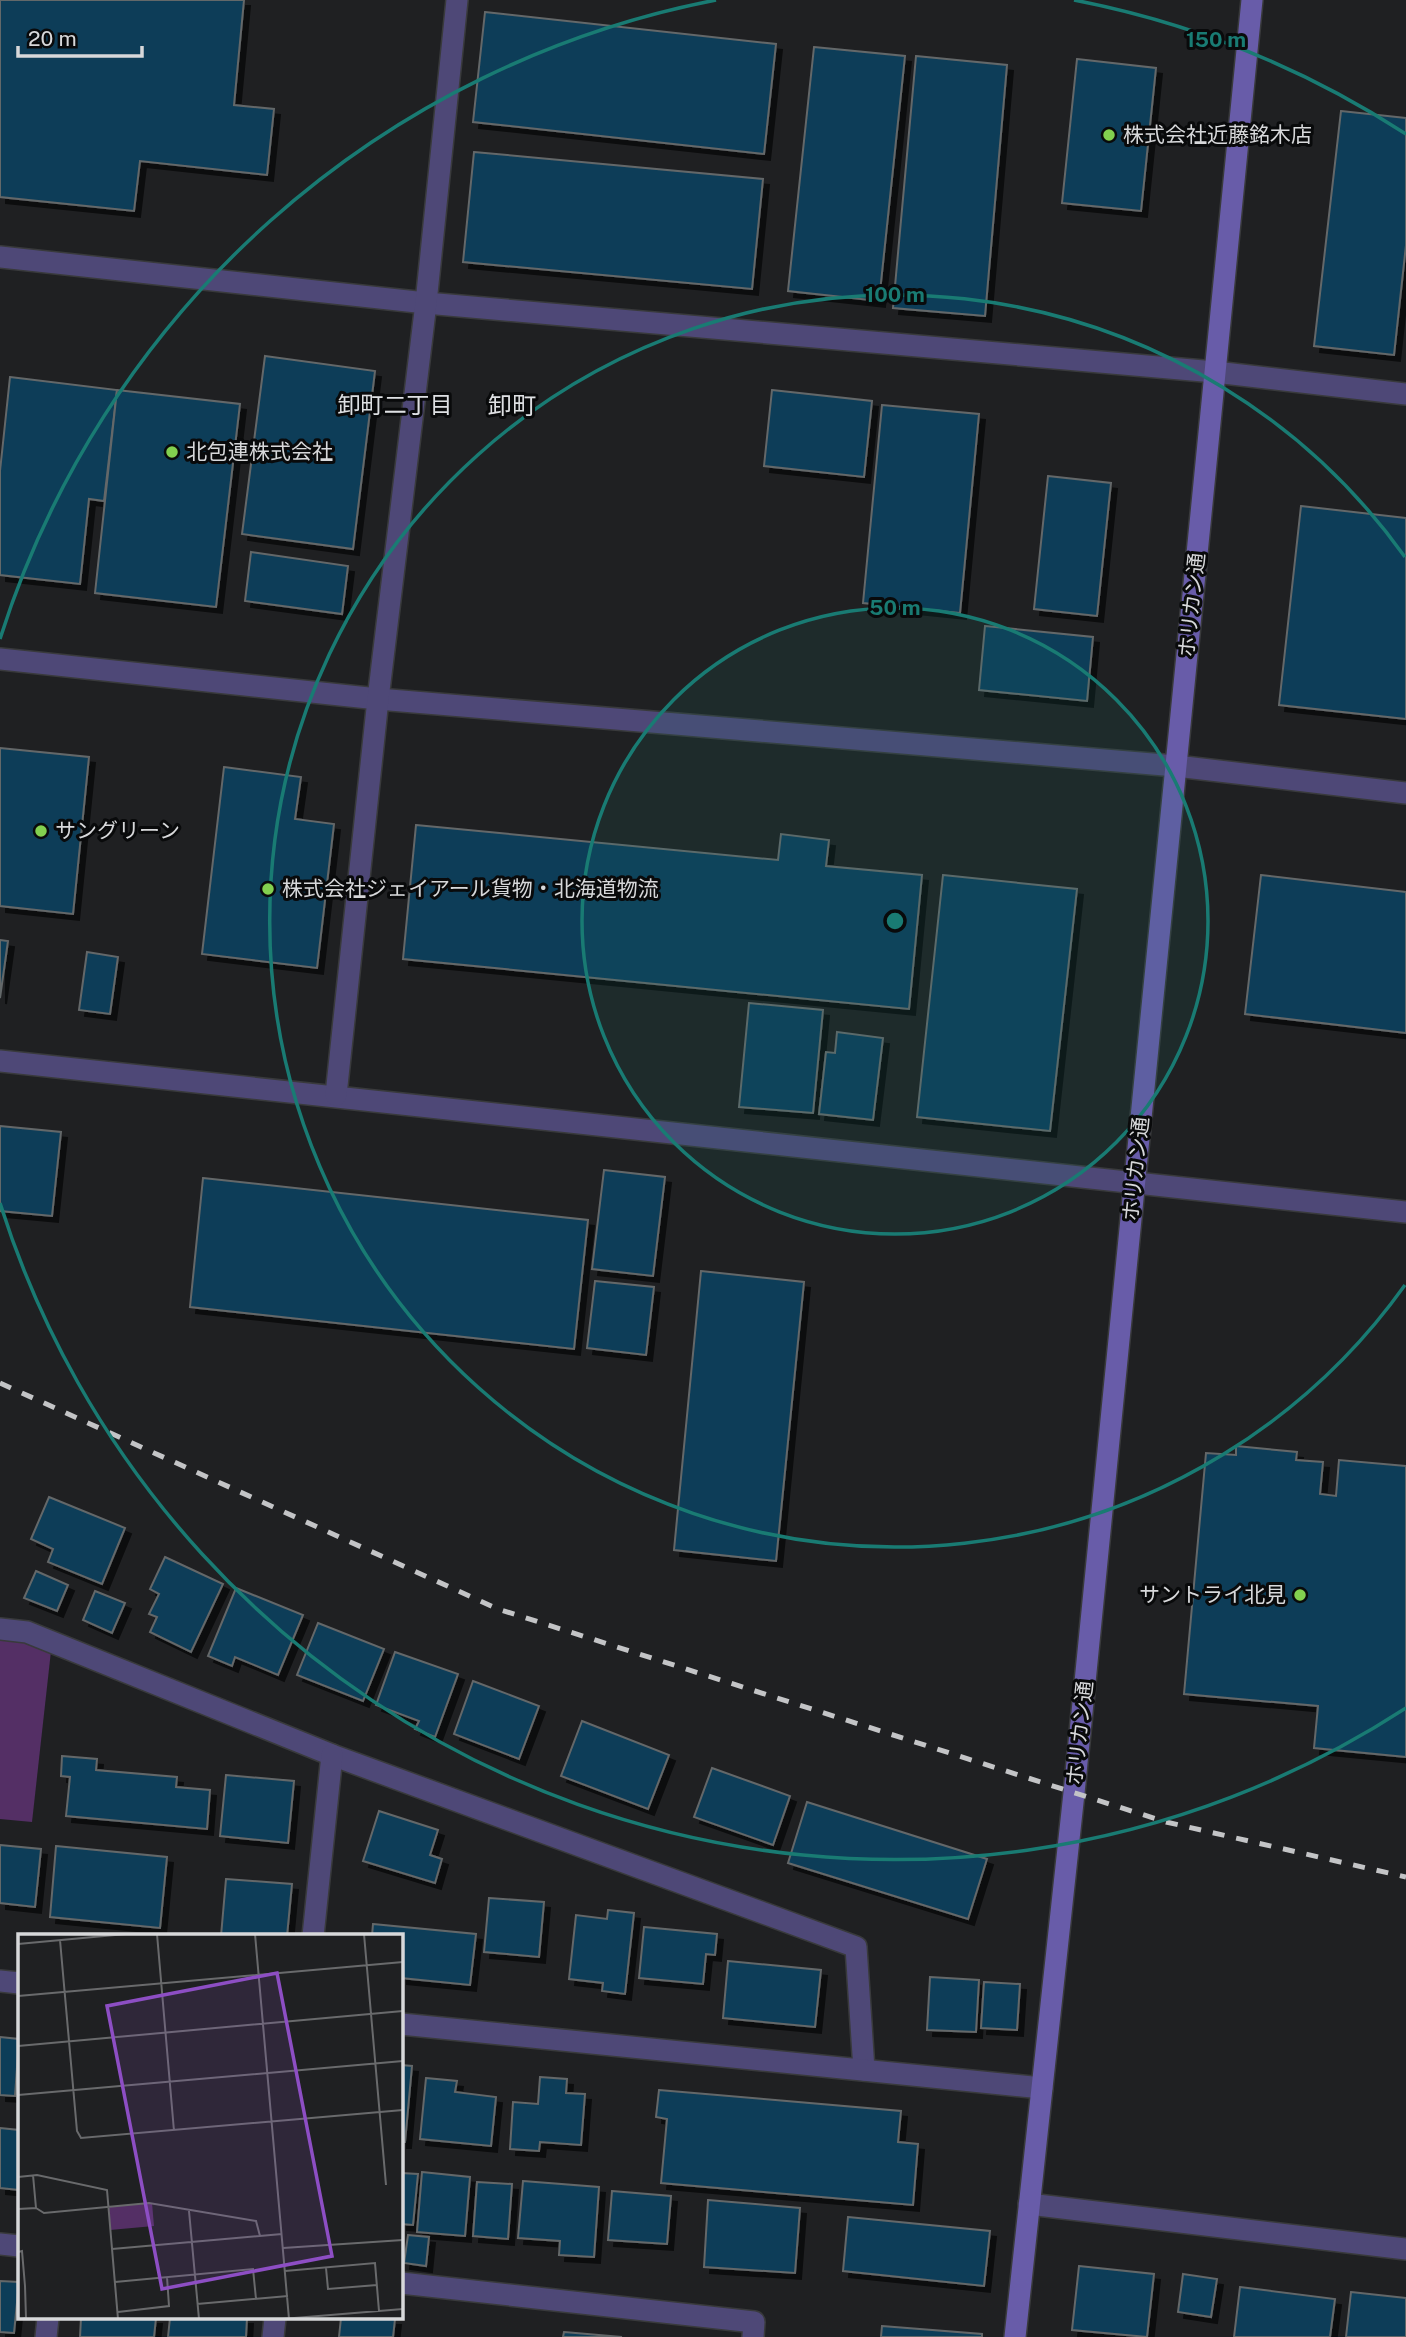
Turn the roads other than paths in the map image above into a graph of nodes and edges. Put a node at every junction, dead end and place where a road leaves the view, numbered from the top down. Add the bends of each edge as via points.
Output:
1 (457, 0) edge
2 (1252, 0) edge
3 (0, 257) edge
4 (426, 303) junction
5 (1215, 372) junction
6 (1406, 394) edge
7 (0, 659) edge
8 (378, 699) junction
9 (1176, 766) junction
10 (1406, 793) edge
11 (0, 1061) edge
12 (335, 1095) junction
13 (1134, 1185) junction
14 (1406, 1212) edge
15 (0, 1629) edge
16 (332, 1755) junction
17 (313, 1934) edge
18 (0, 1981) edge
19 (18, 1983) edge
20 (402, 2024) edge
21 (864, 2070) junction
22 (1042, 2088) junction
23 (1029, 2204) junction
24 (0, 2244) edge
25 (18, 2246) edge
26 (1406, 2249) edge
27 (402, 2283) edge
28 (753, 2337) edge
29 (1015, 2337) edge

1 - 4 street
2 - 5 street, ホリカン通
3 - 4 street
4 - 5 street
4 - 8 street
5 - 6 street
5 - 9 street, ホリカン通
7 - 8 street
8 - 9 street
8 - 12 street
9 - 10 street
9 - 13 street, ホリカン通
11 - 12 street
12 - 13 street
13 - 14 street
13 - 22 street, ホリカン通
15 - 16 street via 27,1632
16 - 17 street
16 - 21 street via 856,1947
18 - 19 street
20 - 21 street
21 - 22 street
22 - 23 street, ホリカン通
23 - 26 street
23 - 29 street, ホリカン通
24 - 25 street
27 - 28 street via 754,2322

